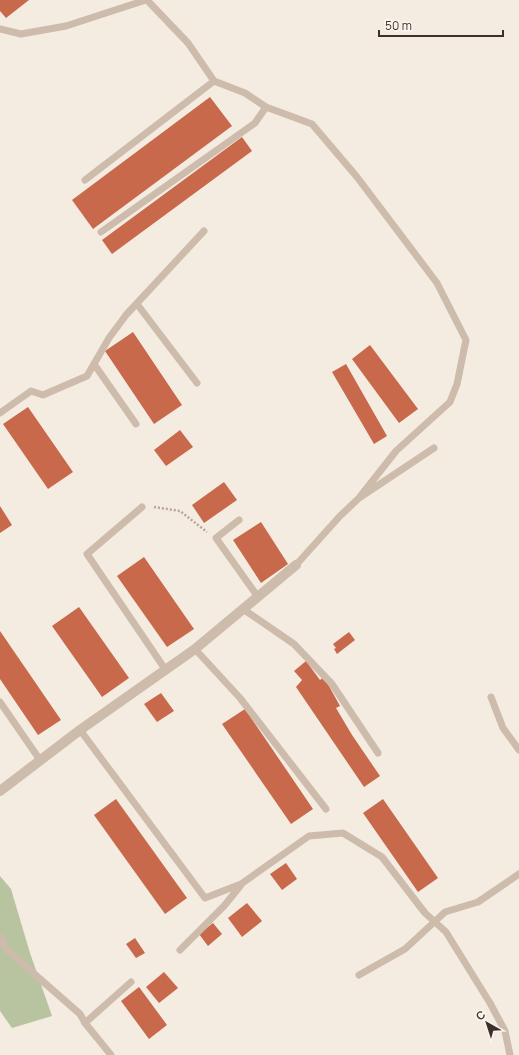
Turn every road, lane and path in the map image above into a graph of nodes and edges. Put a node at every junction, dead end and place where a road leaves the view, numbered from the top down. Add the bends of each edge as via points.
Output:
1 (146, 0) edge
2 (0, 29) edge
3 (214, 81) junction
4 (266, 107) junction
5 (85, 180) dead end
6 (204, 231) dead end
7 (101, 232) dead end
8 (137, 304) junction
9 (94, 364) junction
10 (197, 383) dead end
11 (0, 413) edge
12 (136, 424) dead end
13 (434, 448) dead end
14 (359, 498) junction
15 (142, 507) joint
16 (240, 520) dead end
17 (216, 538) junction
18 (296, 565) joint
19 (258, 597) junction
20 (243, 609) junction
21 (195, 649) junction
22 (165, 669) junction
23 (491, 697) dead end
24 (0, 702) edge
25 (80, 730) junction
26 (519, 750) edge
27 (378, 753) dead end
28 (40, 760) junction
29 (0, 791) edge
30 (326, 809) dead end
31 (519, 874) edge
32 (241, 884) junction
33 (435, 922) junction
34 (0, 937) edge
35 (180, 950) dead end
36 (358, 975) dead end
37 (131, 982) dead end
38 (85, 1023) junction
39 (111, 1055) edge
40 (510, 1055) edge

1 - 2 lane via 66,26 21,34
1 - 3 lane via 188,43
3 - 4 lane via 245,93
3 - 5 lane
4 - 7 lane via 255,123
4 - 14 lane via 312,124 357,177 437,283 466,340 457,384 450,402 396,451
6 - 8 lane
8 - 9 lane via 109,338
8 - 10 lane
9 - 11 lane via 87,376 43,396 30,391
9 - 12 lane
13 - 14 lane
14 - 18 lane
15 - 17 path via 180,511
15 - 22 lane via 87,554
16 - 17 lane
17 - 19 lane
18 - 19 street
19 - 20 street
20 - 21 street
20 - 27 lane via 294,644 332,684
21 - 22 street
21 - 30 lane via 240,698
22 - 25 street
23 - 26 lane via 504,728
24 - 28 lane
25 - 28 street
25 - 32 lane via 205,898
28 - 29 street
31 - 33 lane via 478,902 445,912
32 - 33 lane via 309,836 342,833 382,857 425,913
32 - 35 lane via 224,906
33 - 36 lane via 405,949
33 - 40 lane via 446,932 490,1003 505,1031
34 - 38 lane via 7,950 80,1014
37 - 38 lane
38 - 39 lane

